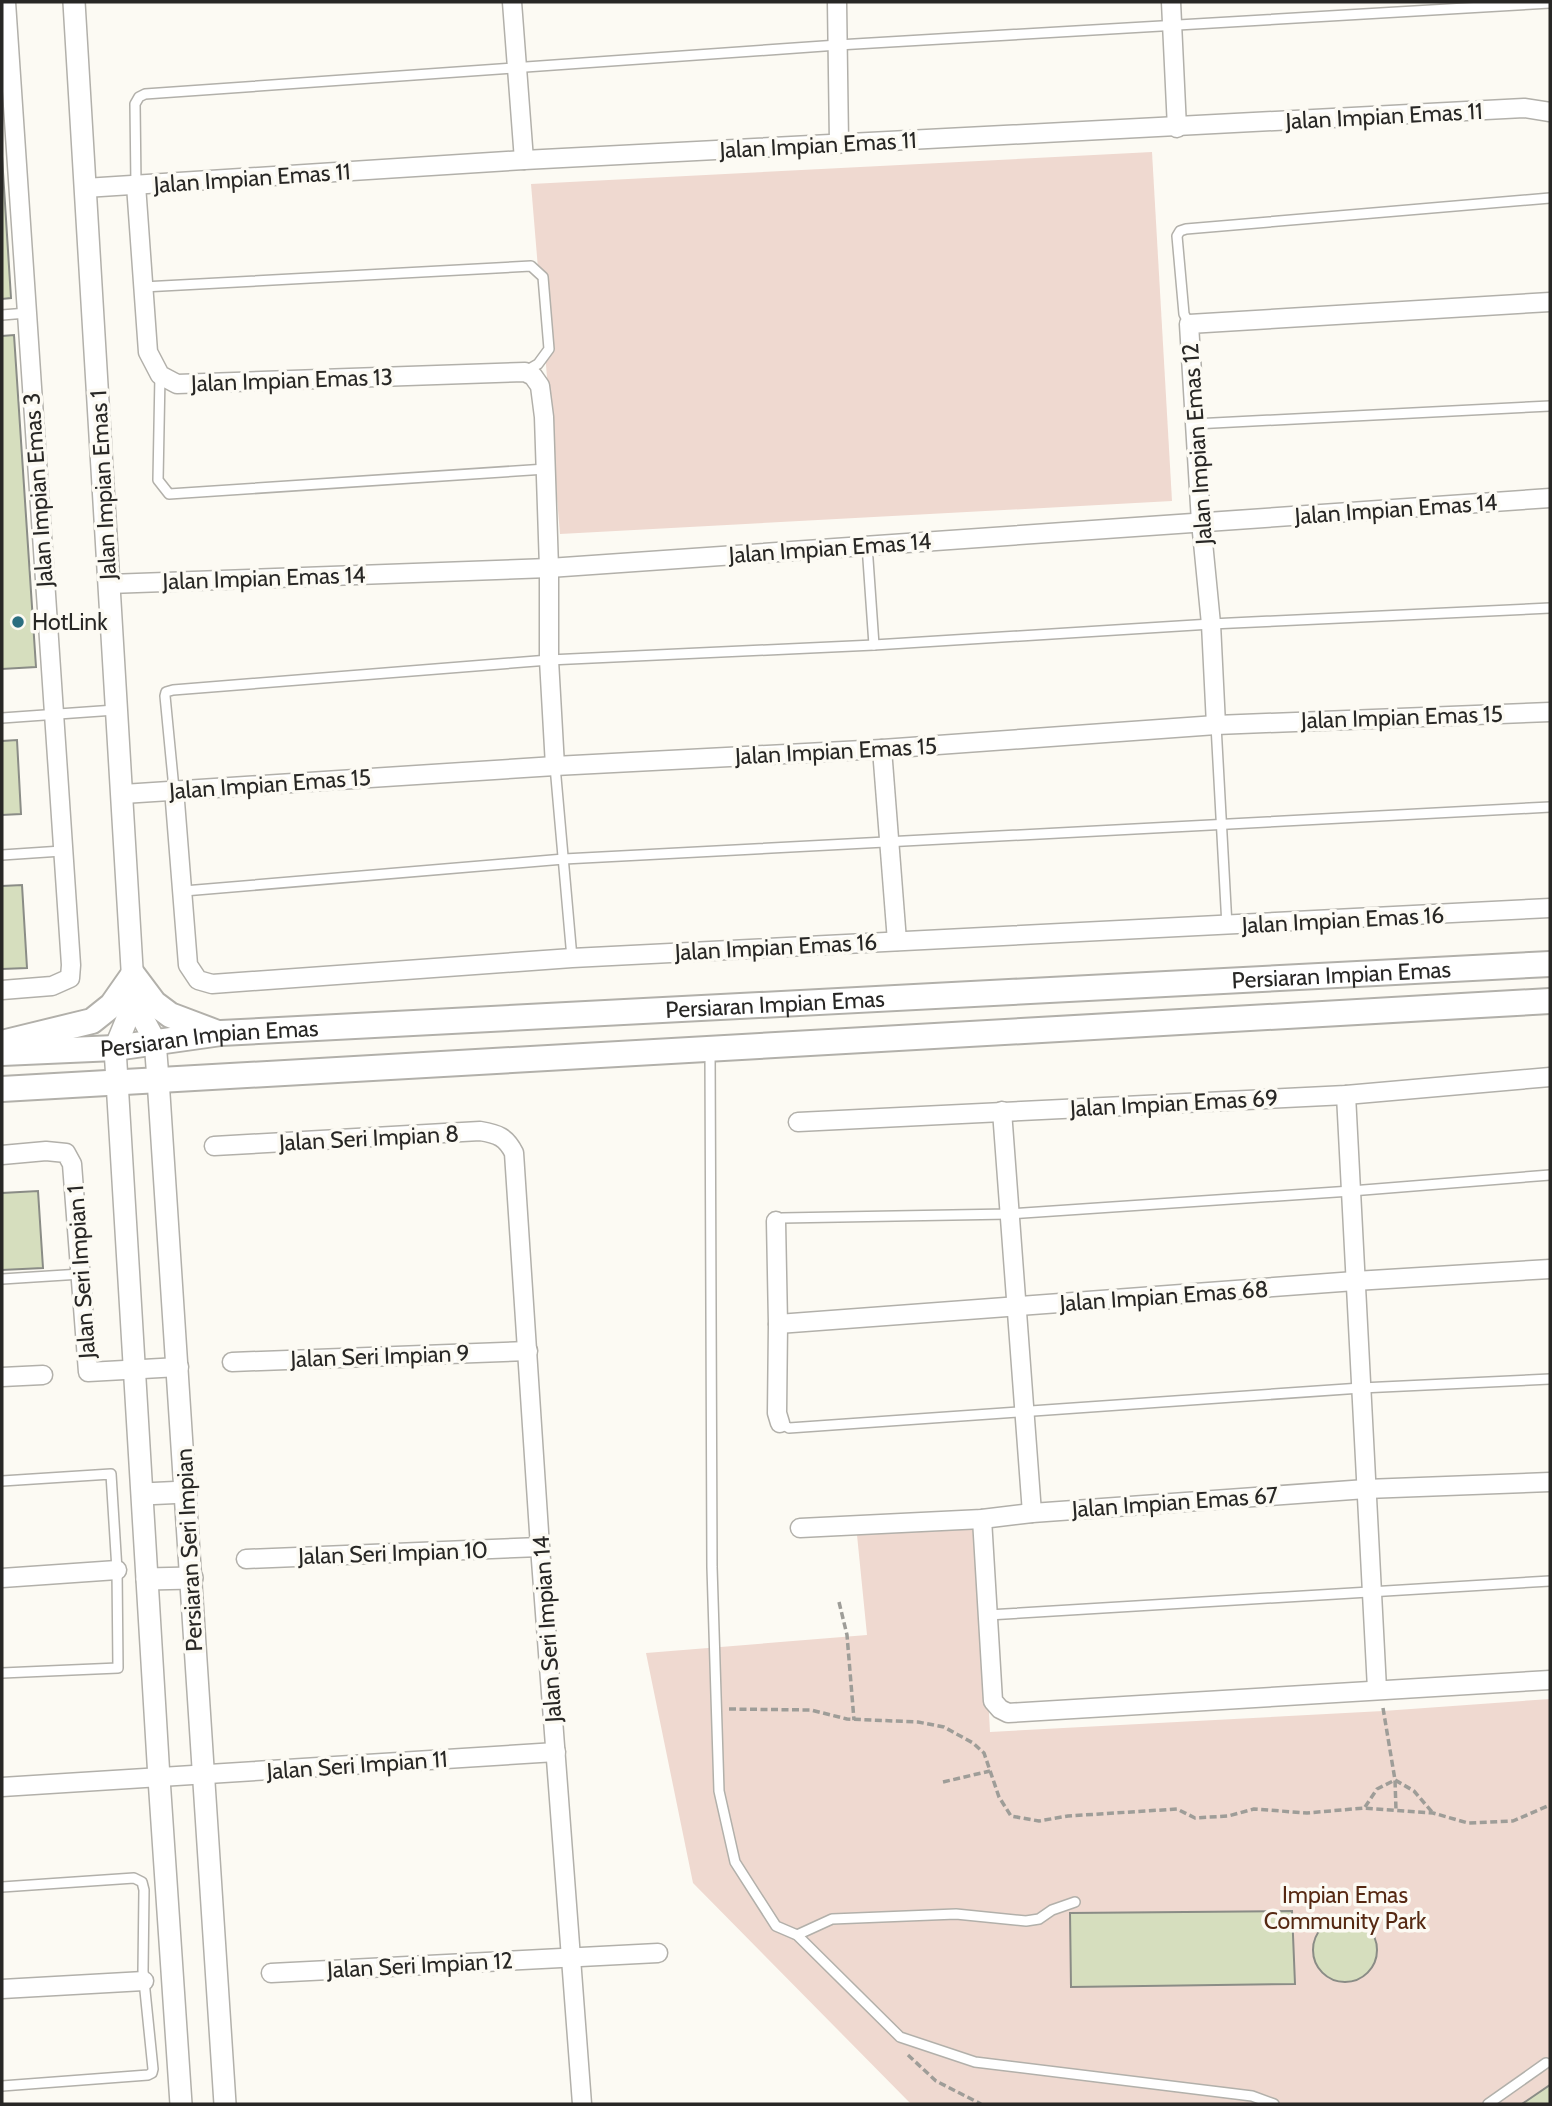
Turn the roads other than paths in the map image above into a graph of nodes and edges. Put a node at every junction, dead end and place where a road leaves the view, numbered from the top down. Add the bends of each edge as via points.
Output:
1 (6, 2) edge
2 (74, 2) edge
3 (512, 2) edge
4 (837, 2) edge
5 (1171, 2) edge
6 (1550, 4) edge
7 (1172, 26) junction
8 (838, 45) junction
9 (517, 68) junction
10 (1550, 112) edge
11 (1177, 128) junction
12 (839, 143) junction
13 (524, 160) junction
14 (136, 185) junction
15 (85, 188) junction
16 (1550, 198) edge
17 (143, 287) junction
18 (1550, 302) edge
19 (27, 313) junction
20 (2, 315) edge
21 (1189, 324) junction
22 (524, 372) junction
23 (160, 376) junction
24 (1550, 406) edge
25 (1194, 424) junction
26 (545, 469) junction
27 (1550, 498) edge
28 (1201, 522) junction
29 (867, 545) junction
30 (549, 568) junction
31 (109, 584) junction
32 (1550, 608) edge
33 (1211, 624) junction
34 (873, 645) junction
35 (549, 660) junction
36 (117, 710) junction
37 (1550, 712) edge
38 (53, 714) junction
39 (2, 718) edge
40 (1216, 725) junction
41 (882, 749) junction
42 (555, 766) junction
43 (174, 789) junction
44 (123, 794) junction
45 (1550, 807) edge
46 (1222, 824) junction
47 (888, 841) junction
48 (62, 851) junction
49 (2, 855) edge
50 (564, 859) junction
51 (184, 891) junction
52 (1550, 908) edge
53 (1227, 926) junction
54 (897, 941) junction
55 (572, 958) junction
56 (1550, 964) edge
57 (133, 975) junction
58 (2, 990) edge
59 (1550, 1001) edge
60 (134, 1002) junction
61 (220, 1033) junction
62 (155, 1041) junction
63 (2, 1043) edge
64 (116, 1048) junction
65 (710, 1048) junction
66 (2, 1053) edge
67 (1550, 1077) edge
68 (158, 1079) junction
69 (118, 1082) junction
70 (2, 1089) edge
71 (1346, 1095) junction
72 (1002, 1111) junction
73 (798, 1122) dead end
74 (214, 1146) dead end
75 (514, 1153) joint
76 (2, 1155) edge
77 (1550, 1175) edge
78 (1351, 1191) junction
79 (1009, 1214) junction
80 (776, 1222) joint
81 (1550, 1269) edge
82 (81, 1273) junction
83 (2, 1279) edge
84 (1355, 1281) junction
85 (1016, 1307) junction
86 (778, 1324) junction
87 (528, 1350) junction
88 (232, 1362) dead end
89 (179, 1367) junction
90 (135, 1370) junction
91 (43, 1375) dead end
92 (2, 1377) edge
93 (1550, 1380) edge
94 (1361, 1388) junction
95 (1024, 1412) junction
96 (780, 1423) joint
97 (2, 1481) edge
98 (1550, 1482) edge
99 (1366, 1489) junction
100 (186, 1492) junction
101 (143, 1494) junction
102 (1032, 1513) junction
103 (982, 1519) junction
104 (800, 1528) dead end
105 (540, 1547) junction
106 (246, 1559) dead end
107 (117, 1570) junction
108 (2, 1578) edge
109 (191, 1578) junction
110 (147, 1579) junction
111 (1550, 1581) edge
112 (1371, 1592) junction
113 (988, 1615) junction
114 (2, 1674) edge
115 (1550, 1680) edge
116 (1379, 1688) junction
117 (556, 1752) junction
118 (202, 1775) junction
119 (159, 1778) junction
120 (2, 1787) edge
121 (2, 1887) edge
122 (1075, 1902) dead end
123 (797, 1935) junction
124 (658, 1953) dead end
125 (570, 1957) junction
126 (271, 1973) dead end
127 (144, 1981) junction
128 (2, 1989) edge
129 (1546, 2063) dead end
130 (2, 2086) edge
131 (181, 2104) edge
132 (225, 2104) edge
133 (582, 2104) edge
134 (1275, 2104) edge
135 (1488, 2104) edge

1 - 19 street, Jalan Impian Emas 3
2 - 15 street, Jalan Impian Emas 1
3 - 9 street
4 - 8 street
5 - 7 street
6 - 7 lane
7 - 8 lane
7 - 11 street
8 - 9 lane
8 - 12 street
9 - 13 street
9 - 14 lane via 145,93 135,104
10 - 11 street, Jalan Impian Emas 11 via 1524,108
11 - 12 street, Jalan Impian Emas 11
12 - 13 street, Jalan Impian Emas 11
13 - 14 street, Jalan Impian Emas 11
14 - 15 street, Jalan Impian Emas 11
14 - 17 street, Jalan Impian Emas 13
15 - 31 street, Jalan Impian Emas 1
16 - 21 lane via 1180,231 1184,314
17 - 22 lane via 531,266 543,277 549,349 538,364
17 - 23 street, Jalan Impian Emas 13 via 148,352
18 - 21 street, Jalan Impian Emas 12
19 - 20 lane
19 - 38 street, Jalan Impian Emas 3
21 - 25 street, Jalan Impian Emas 12
22 - 23 street, Jalan Impian Emas 13 via 177,384
22 - 26 street via 540,386
23 - 26 lane via 158,480 169,494
24 - 25 lane
25 - 28 street, Jalan Impian Emas 12
26 - 30 street
27 - 28 street, Jalan Impian Emas 14
28 - 29 street, Jalan Impian Emas 14
28 - 33 street, Jalan Impian Emas 12
29 - 30 street, Jalan Impian Emas 14
29 - 34 lane
30 - 31 street, Jalan Impian Emas 14
30 - 35 street
31 - 36 street, Jalan Impian Emas 1
32 - 33 lane
33 - 34 lane
33 - 40 street, Jalan Impian Emas 12
34 - 35 lane
35 - 42 street
35 - 43 lane via 170,690 165,696
36 - 38 lane
36 - 44 street, Jalan Impian Emas 1
37 - 40 street, Jalan Impian Emas 15
38 - 39 lane
38 - 48 street, Jalan Impian Emas 3
40 - 41 street, Jalan Impian Emas 15
40 - 46 lane, Jalan Impian Emas 12
41 - 42 street, Jalan Impian Emas 15
41 - 47 street
42 - 43 street, Jalan Impian Emas 15
42 - 50 lane
43 - 44 street, Jalan Impian Emas 15
43 - 51 street, Jalan Impian Emas 16
44 - 57 street, Jalan Impian Emas 1
45 - 46 lane
46 - 47 lane
46 - 53 lane, Jalan Impian Emas 12
47 - 50 lane
47 - 54 street
48 - 49 lane
48 - 58 street, Jalan Impian Emas 3 via 70,978 52,986
50 - 51 lane
50 - 55 lane
51 - 55 street, Jalan Impian Emas 16 via 188,965 198,980 212,984
52 - 53 street, Jalan Impian Emas 16
53 - 54 street, Jalan Impian Emas 16
54 - 55 street, Jalan Impian Emas 16
56 - 61 main road, Persiaran Impian Emas
57 - 60 street, Jalan Impian Emas 1
57 - 61 main road via 154,1003 170,1015
57 - 63 main road via 112,1005 92,1021
59 - 65 main road, Persiaran Impian Emas
60 - 62 street, Persiaran Seri Impian
60 - 64 street, Jalan Impian Emas 1
61 - 62 main road, Persiaran Impian Emas
62 - 64 main road, Persiaran Impian Emas
62 - 68 street, Persiaran Seri Impian
64 - 66 main road, Persiaran Impian Emas
64 - 69 street, Persiaran Seri Impian
65 - 68 main road, Persiaran Impian Emas
65 - 123 lane via 712,1567 719,1791 735,1862 776,1926
67 - 71 street, Jalan Impian Emas 69
68 - 69 main road, Persiaran Impian Emas
68 - 89 street, Persiaran Seri Impian
69 - 70 main road, Persiaran Impian Emas
69 - 90 street, Persiaran Seri Impian
71 - 72 street, Jalan Impian Emas 69
71 - 78 street
72 - 73 street, Jalan Impian Emas 69
72 - 79 street
74 - 75 street, Jalan Seri Impian 8 via 480,1131 507,1140
75 - 87 street, Jalan Seri Impian 14
76 - 82 street, Jalan Seri Impian 1 via 66,1153 74,1178
77 - 78 lane
78 - 79 lane
78 - 84 street
79 - 80 lane via 782,1218
79 - 85 street
80 - 86 street
81 - 84 street, Jalan Impian Emas 68
82 - 83 lane
82 - 90 street, Jalan Seri Impian 1 via 88,1373
84 - 85 street, Jalan Impian Emas 68
84 - 94 street
85 - 86 street, Jalan Impian Emas 68
85 - 95 street
86 - 96 street
87 - 88 street, Jalan Seri Impian 9
87 - 105 street, Jalan Seri Impian 14
89 - 90 street
89 - 100 street, Persiaran Seri Impian
90 - 101 street, Persiaran Seri Impian
91 - 92 street
93 - 94 lane
94 - 95 lane
94 - 99 street
95 - 96 lane via 789,1428
95 - 102 street
97 - 107 lane via 111,1474
98 - 99 street, Jalan Impian Emas 67
99 - 102 street, Jalan Impian Emas 67
99 - 112 street
100 - 101 street
100 - 109 street, Persiaran Seri Impian
101 - 110 street, Persiaran Seri Impian
102 - 103 street, Jalan Impian Emas 67
103 - 104 street, Jalan Impian Emas 67
103 - 113 street
105 - 106 street, Jalan Seri Impian 10
105 - 117 street, Jalan Seri Impian 14
107 - 108 street
107 - 114 lane via 118,1668
109 - 110 street
109 - 118 street, Persiaran Seri Impian
110 - 119 street, Persiaran Seri Impian
111 - 112 lane
112 - 113 lane
112 - 116 street
113 - 116 street via 993,1700 1008,1713
115 - 116 street
117 - 118 street, Jalan Seri Impian 11
117 - 125 street, Jalan Seri Impian 14
118 - 119 street, Jalan Seri Impian 11
118 - 132 street, Persiaran Seri Impian
119 - 120 street, Jalan Seri Impian 11
119 - 131 street, Persiaran Seri Impian
121 - 127 lane via 134,1878 142,1882
122 - 123 lane via 1026,1921 956,1914 832,1919
123 - 134 lane via 900,2037 975,2062 1252,2096
124 - 125 street, Jalan Seri Impian 12
125 - 126 street, Jalan Seri Impian 12
125 - 133 street, Jalan Seri Impian 14
127 - 128 street
127 - 130 lane via 150,2075
129 - 135 lane

